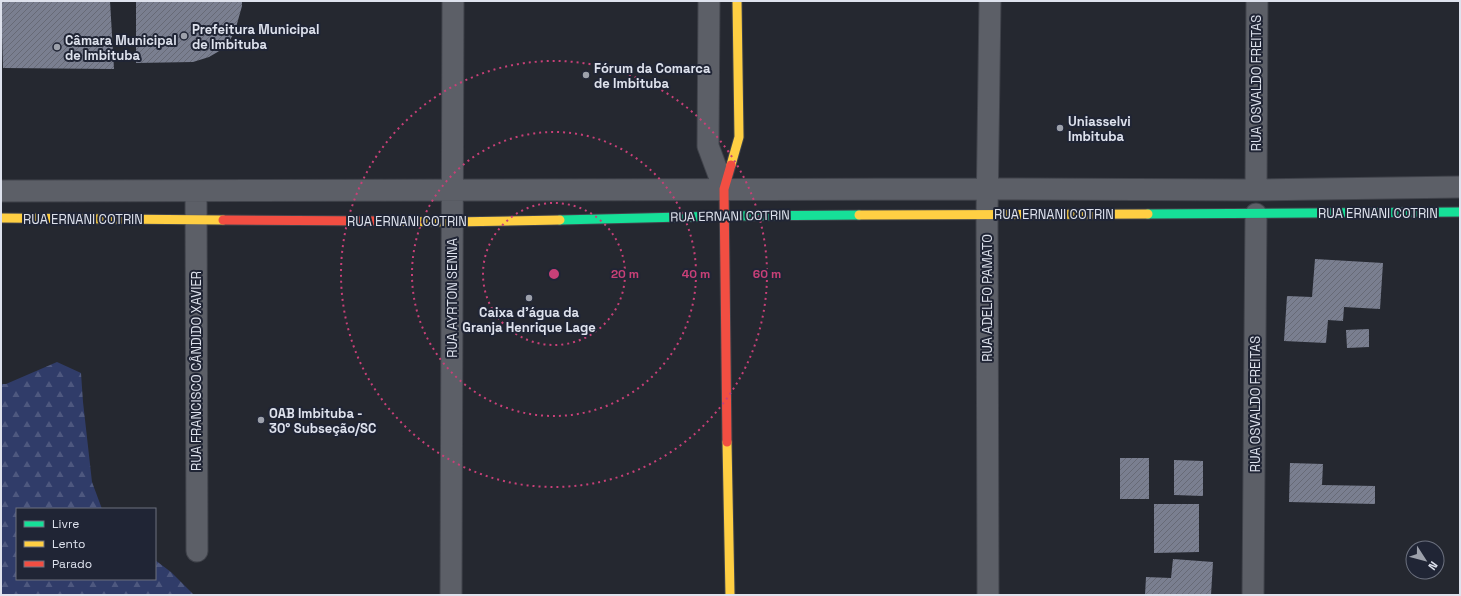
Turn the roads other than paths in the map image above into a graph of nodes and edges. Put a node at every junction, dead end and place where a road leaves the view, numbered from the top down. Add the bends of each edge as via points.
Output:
1 (453, 1) edge
2 (709, 1) edge
3 (737, 1) edge
4 (990, 1) edge
5 (1256, 1) edge
6 (1460, 187) edge
7 (724, 189) junction
8 (988, 189) junction
9 (453, 190) junction
10 (1256, 190) junction
11 (6, 191) edge
12 (196, 191) junction
13 (1460, 212) edge
14 (1256, 214) junction
15 (987, 215) junction
16 (724, 216) junction
17 (6, 218) edge
18 (195, 220) junction
19 (453, 222) junction
20 (197, 551) dead end
21 (451, 595) edge
22 (730, 595) edge
23 (988, 595) edge
24 (1253, 595) edge

1 - 9 street, RUA AYRTON SENNA
2 - 7 street via 708,146
3 - 7 street via 739,137
4 - 8 street, RUA ADELFO PAMATO
5 - 10 street, RUA OSVALDO FREITAS
6 - 10 street, RUA ERNANI COTRIN
7 - 8 street, RUA ERNANI COTRIN
7 - 9 street, RUA ERNANI COTRIN
7 - 16 street
8 - 10 street, RUA ERNANI COTRIN
8 - 15 street, RUA ADELFO PAMATO
9 - 12 street, RUA ERNANI COTRIN
9 - 19 street, RUA AYRTON SENNA
11 - 12 street, RUA ERNANI COTRIN
11 - 17 street
12 - 18 street, RUA FRANCISCO CÂNDIDO XAVIER
13 - 14 street, RUA ERNANI COTRIN
14 - 15 street, RUA ERNANI COTRIN
14 - 24 street, RUA OSVALDO FREITAS
15 - 16 street, RUA ERNANI COTRIN
15 - 23 street, RUA ADELFO PAMATO
16 - 19 street, RUA ERNANI COTRIN
16 - 22 street
17 - 18 street, RUA ERNANI COTRIN
18 - 19 street, RUA ERNANI COTRIN
18 - 20 street, RUA FRANCISCO CÂNDIDO XAVIER
19 - 21 street, RUA AYRTON SENNA

